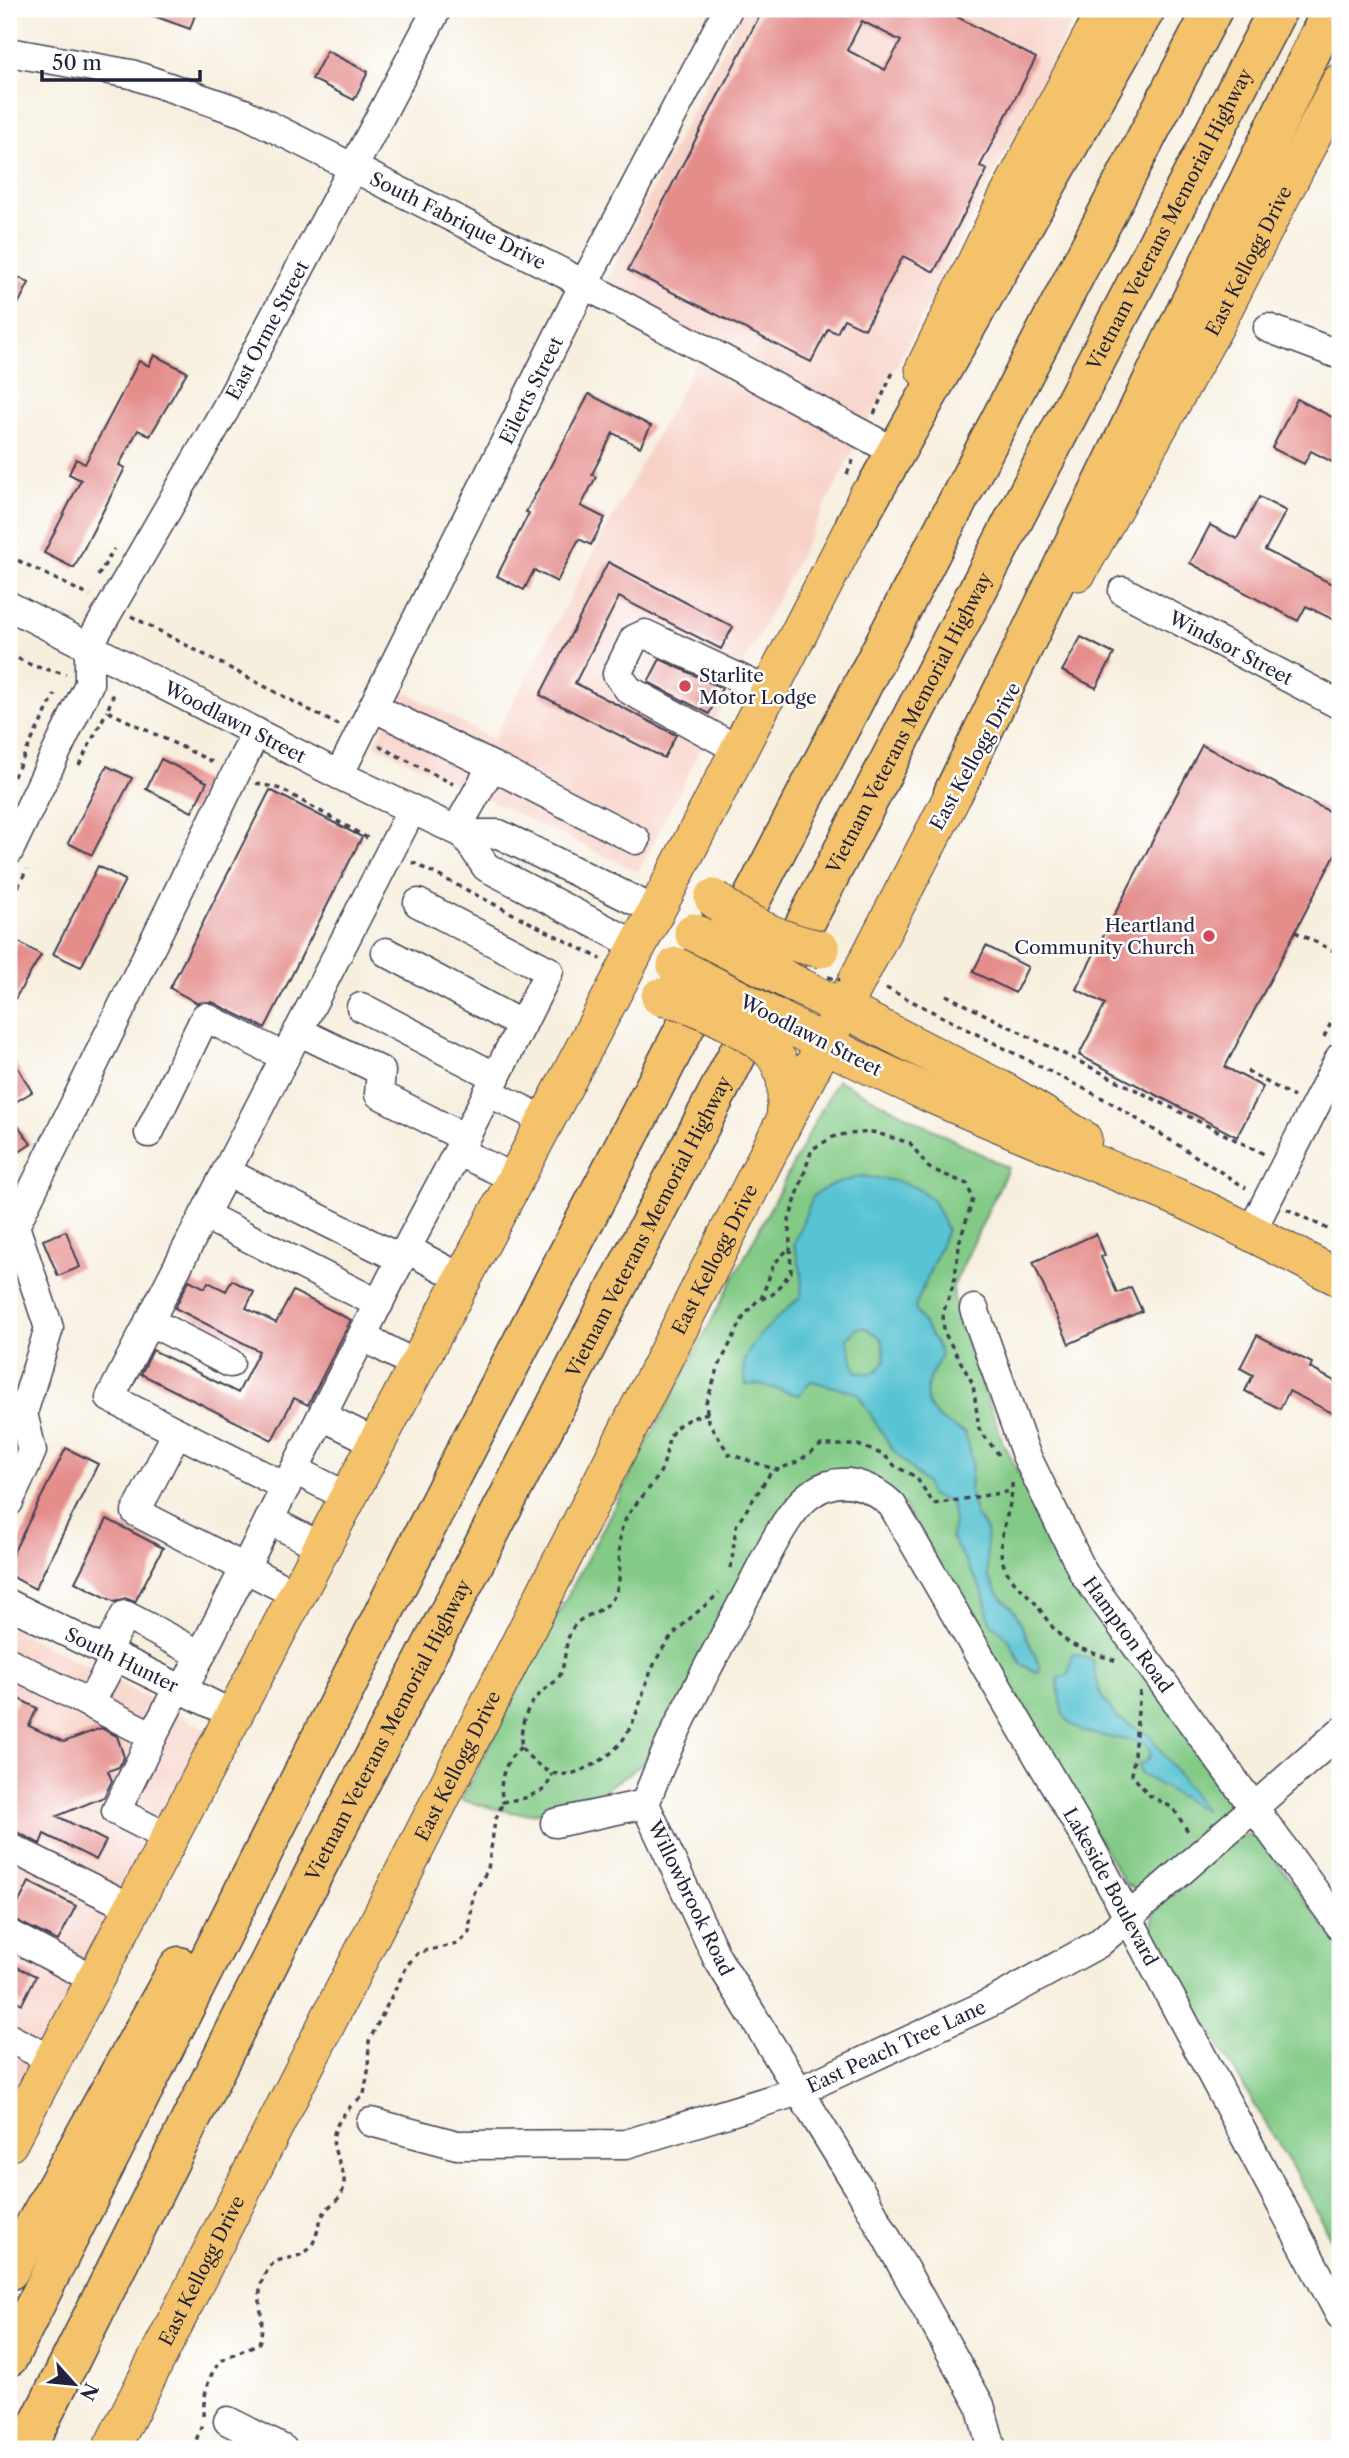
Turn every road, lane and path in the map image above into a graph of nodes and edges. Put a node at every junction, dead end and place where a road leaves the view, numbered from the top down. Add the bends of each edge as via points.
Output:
1 (437, 9) edge
2 (728, 9) edge
3 (1106, 9) edge
4 (1146, 9) edge
5 (1213, 9) edge
6 (1278, 9) edge
7 (1332, 9) edge
8 (10, 57) edge
9 (1340, 82) edge
10 (355, 167) junction
11 (583, 286) junction
12 (1268, 328) dead end
13 (1340, 355) edge
14 (897, 364) dead end
15 (875, 441) junction
16 (842, 485) dead end
17 (855, 524) junction
18 (9, 556) edge
19 (1123, 591) dead end
20 (9, 606) edge
21 (111, 606) junction
22 (89, 645) junction
23 (9, 654) edge
24 (77, 679) junction
25 (769, 692) junction
26 (1340, 705) edge
27 (373, 707) junction
28 (256, 732) junction
29 (359, 736) junction
30 (739, 750) junction
31 (492, 766) junction
32 (236, 774) junction
33 (339, 775) junction
34 (9, 786) edge
35 (953, 793) junction
36 (477, 796) junction
37 (412, 809) junction
38 (701, 826) junction
39 (460, 832) junction
40 (636, 841) dead end
41 (9, 851) edge
42 (391, 851) junction
43 (418, 903) dead end
44 (656, 911) junction
45 (891, 913) junction
46 (1295, 932) dead end
47 (386, 952) dead end
48 (622, 954) junction
49 (1340, 954) edge
50 (668, 981) junction
51 (875, 983) dead end
52 (946, 995) dead end
53 (361, 1007) dead end
54 (843, 1009) junction
55 (522, 1025) junction
56 (298, 1031) junction
57 (594, 1031) junction
58 (775, 1035) junction
59 (824, 1045) junction
60 (285, 1057) junction
61 (1340, 1057) edge
62 (1247, 1071) dead end
63 (492, 1085) junction
64 (1294, 1097) dead end
65 (785, 1120) junction
66 (547, 1121) junction
67 (149, 1133) dead end
68 (462, 1145) junction
69 (1264, 1154) dead end
70 (226, 1172) junction
71 (516, 1179) junction
72 (1268, 1199) junction
73 (1182, 1200) junction
74 (204, 1215) junction
75 (1250, 1234) junction
76 (1340, 1235) edge
77 (790, 1247) junction
78 (404, 1254) junction
79 (1340, 1278) edge
80 (463, 1279) junction
81 (761, 1299) junction
82 (379, 1304) junction
83 (974, 1309) dead end
84 (149, 1321) junction
85 (362, 1336) junction
86 (230, 1363) dead end
87 (418, 1366) junction
88 (708, 1413) junction
89 (322, 1416) junction
90 (177, 1432) junction
91 (377, 1443) junction
92 (1002, 1459) dead end
93 (773, 1469) junction
94 (453, 1475) junction
95 (291, 1478) junction
96 (1012, 1480) dead end
97 (854, 1482) joint
98 (1012, 1491) junction
99 (348, 1497) junction
100 (9, 1502) edge
101 (269, 1520) junction
102 (322, 1548) junction
103 (244, 1569) junction
104 (731, 1575) dead end
105 (724, 1586) dead end
106 (297, 1595) junction
107 (11, 1612) edge
108 (110, 1654) junction
109 (201, 1655) junction
110 (1119, 1661) dead end
111 (9, 1662) edge
112 (1139, 1681) dead end
113 (181, 1689) junction
114 (90, 1704) junction
115 (234, 1715) junction
116 (1340, 1732) edge
117 (153, 1736) junction
118 (520, 1747) junction
119 (552, 1774) junction
120 (645, 1804) junction
121 (1252, 1808) junction
122 (555, 1824) dead end
123 (169, 1838) junction
124 (9, 1847) edge
125 (1202, 1852) junction
126 (314, 1873) junction
127 (132, 1908) junction
128 (1127, 1918) junction
129 (1340, 1926) edge
130 (9, 1934) edge
131 (95, 1980) junction
132 (9, 2038) edge
133 (52, 2060) junction
134 (799, 2091) junction
135 (371, 2122) dead end
136 (9, 2143) edge
137 (9, 2271) edge
138 (1340, 2315) edge
139 (9, 2357) edge
140 (228, 2421) dead end
141 (26, 2449) edge
142 (55, 2449) edge
143 (111, 2449) edge
144 (283, 2449) edge
145 (992, 2449) edge

1 - 10 street, East Orme Street
2 - 11 street, Eilerts Street
3 - 15 main road
4 - 17 highway
5 - 94 highway
6 - 126 highway, Vietnam Veterans Memorial Highway
7 - 35 highway
8 - 10 street, South Fabrique Drive via 131,74 244,113
9 - 35 main road, East Kellogg Drive via 1215,326
10 - 11 street, South Fabrique Drive
10 - 21 street, East Orme Street via 225,410
11 - 15 street, South Fabrique Drive
11 - 27 street, Eilerts Street
12 - 13 street
14 - 15 path
15 - 16 path
15 - 17 main road
17 - 25 main road
18 - 21 path
19 - 26 street, Windsor Street
20 - 22 street, Woodlawn Street
21 - 22 street, East Orme Street
21 - 29 path
22 - 24 street
22 - 28 street, Woodlawn Street
23 - 24 path
24 - 32 path via 113,696 107,711
24 - 34 path
24 - 41 street
25 - 30 main road
25 - 30 street via 645,634 634,639 617,674 629,690
27 - 29 street, Eilerts Street
27 - 31 street
28 - 32 street
28 - 33 street, Woodlawn Street
29 - 33 street, Eilerts Street
29 - 36 path
30 - 38 main road
31 - 36 street
31 - 40 street
32 - 42 path via 281,789
32 - 100 street via 15,1226 50,1328 23,1413 32,1451
33 - 37 street, Woodlawn Street
35 - 45 main road, East Kellogg Drive
36 - 39 street
37 - 39 street, Woodlawn Street
37 - 42 street
38 - 44 main road
38 - 45 main road, bridge via 697,861 713,898 727,910 799,946 821,949 855,943
39 - 44 street, Woodlawn Street via 499,834
39 - 48 street via 486,867
42 - 48 path
42 - 56 street
43 - 55 street via 549,971
44 - 48 main road
44 - 54 main road, Woodlawn Street, bridge
45 - 54 main road, East Kellogg Drive
46 - 49 path
47 - 55 street
48 - 50 main road
48 - 57 main road
50 - 57 main road via 626,1005
50 - 58 main road, Woodlawn Street, bridge via 684,1001 758,1039
51 - 72 path via 1110,1102
52 - 69 path
53 - 63 street
54 - 59 main road, East Kellogg Drive
54 - 73 main road, Woodlawn Street via 1004,1091
55 - 63 street
56 - 60 street
56 - 68 street via 381,1071 379,1094
57 - 66 main road
58 - 59 main road, Woodlawn Street
58 - 65 main road via 787,1082
59 - 65 main road, East Kellogg Drive
59 - 73 main road, Woodlawn Street
60 - 67 street via 205,1017
60 - 70 street
61 - 72 street
62 - 64 path
63 - 66 street
63 - 68 street
65 - 143 main road, East Kellogg Drive
66 - 71 main road
68 - 71 street
68 - 78 street
70 - 74 street
70 - 78 street
71 - 80 main road
72 - 75 street
72 - 76 path
73 - 75 main road, Woodlawn Street
74 - 82 street
74 - 84 street
75 - 79 main road, Woodlawn Street
77 - 81 path via 774,1264
77 - 81 path via 791,1272 773,1294
77 - 92 path via 789,1220 812,1149 837,1135 873,1132 910,1143 929,1168 967,1184 973,1199 943,1313 944,1332 973,1384 979,1429
78 - 80 street
78 - 82 street
80 - 87 main road
81 - 88 path via 744,1316 719,1366 706,1403
82 - 85 street
83 - 121 street, Hampton Road via 1026,1455 1084,1574
84 - 86 street
84 - 90 street via 110,1398
85 - 87 street
85 - 89 street
87 - 91 main road
88 - 93 path via 716,1437 729,1454
88 - 118 path via 677,1425 667,1439 655,1481 623,1525 613,1598 602,1610 575,1624 559,1677 526,1709
89 - 91 street
89 - 95 street
90 - 95 street
90 - 103 street via 136,1511
91 - 99 main road
93 - 98 path via 799,1461 821,1445 858,1445 884,1455 916,1477 934,1504
93 - 104 path via 736,1527
94 - 137 highway
94 - 139 highway
95 - 99 street
95 - 101 street
96 - 98 path
97 - 120 street, Willowbrook Road via 828,1484 808,1495 780,1531 666,1748
97 - 128 street, Lakeside Boulevard via 876,1490 892,1505 1084,1835
98 - 110 path via 1001,1547 1015,1586 1070,1643
99 - 102 main road
101 - 102 street
101 - 103 street
102 - 106 main road
103 - 106 street
103 - 109 street
105 - 119 path via 681,1625 661,1651 625,1738 586,1768
106 - 115 main road
107 - 108 street, South Hunter
108 - 109 street via 125,1615
108 - 113 street, South Hunter
108 - 114 street
109 - 113 street
111 - 114 street
112 - 125 path via 1132,1775 1149,1795 1173,1808
113 - 115 street, South Hunter
113 - 117 street
114 - 117 street
115 - 123 main road
116 - 121 street, East Peach Tree Lane
117 - 123 street via 116,1811
118 - 119 path via 535,1765
118 - 119 path via 499,1785 503,1802 546,1789
120 - 122 street
120 - 134 street, Willowbrook Road via 717,1958
121 - 125 street, East Peach Tree Lane
121 - 129 street, Hampton Road
123 - 127 main road
124 - 127 street
125 - 128 street, East Peach Tree Lane
126 - 141 highway, Vietnam Veterans Memorial Highway
126 - 142 highway
127 - 131 main road
128 - 134 street, East Peach Tree Lane via 1098,1944 996,2000
128 - 138 street, Lakeside Boulevard
130 - 131 street
131 - 133 main road
132 - 133 street
133 - 136 main road
134 - 135 street, East Peach Tree Lane via 626,2144 457,2145
134 - 145 street, Willowbrook Road via 859,2188 980,2405
140 - 144 street

